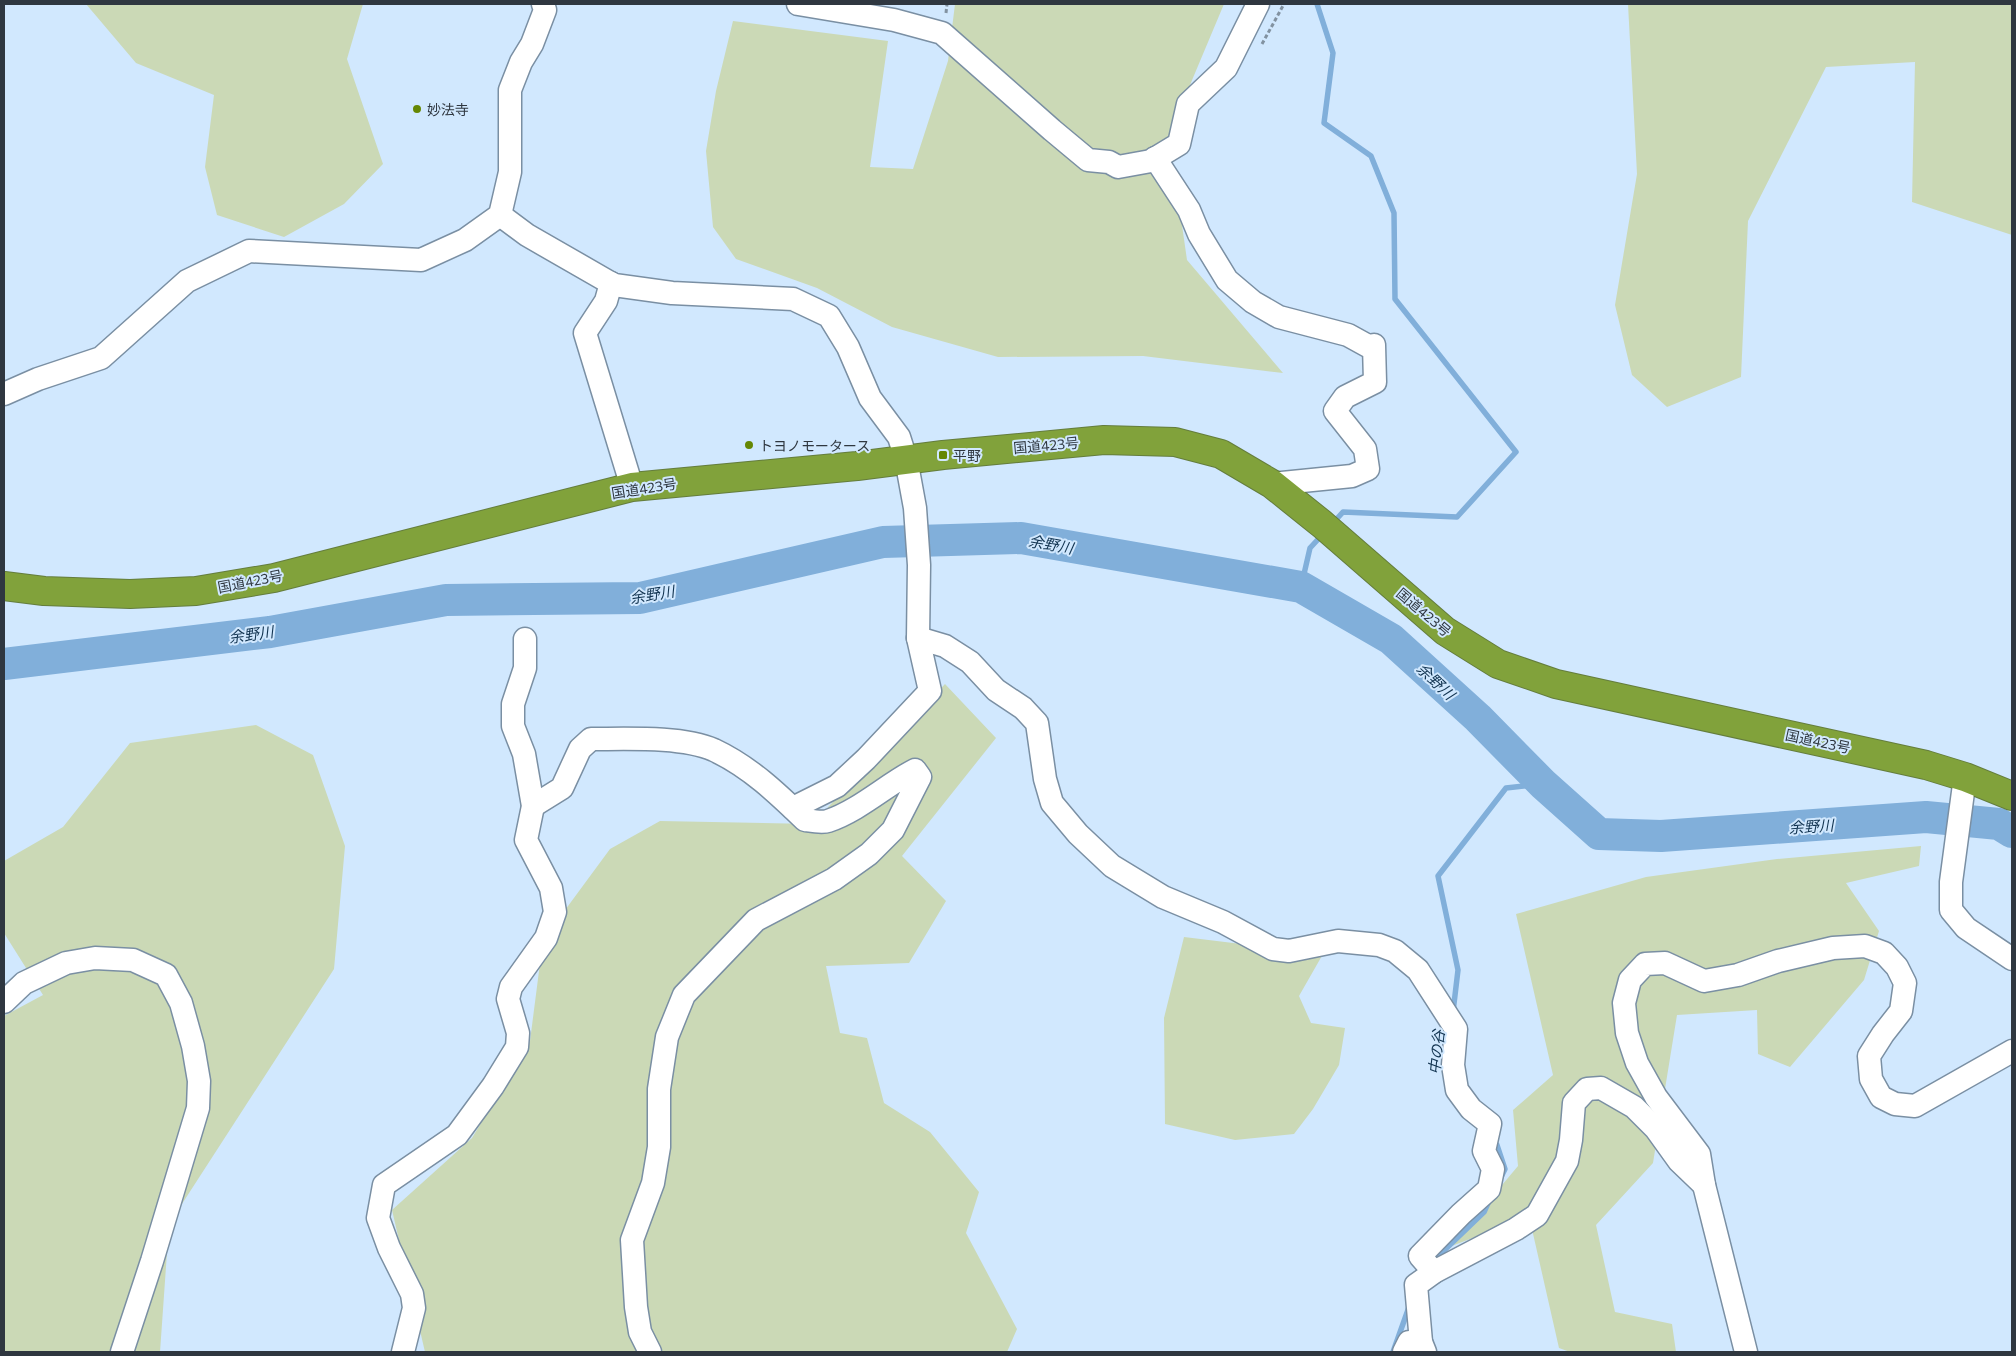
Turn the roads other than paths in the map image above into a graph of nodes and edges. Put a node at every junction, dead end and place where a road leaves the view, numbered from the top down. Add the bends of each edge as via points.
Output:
1 (543, 4) edge
2 (798, 4) edge
3 (1258, 4) edge
4 (1155, 158) junction
5 (500, 215) junction
6 (611, 283) junction
7 (4, 394) edge
8 (906, 459) junction
9 (1272, 484) junction
10 (632, 487) junction
11 (4, 586) edge
12 (918, 638) junction
13 (525, 639) dead end
14 (1963, 787) junction
15 (2012, 796) edge
16 (533, 806) junction
17 (793, 808) junction
18 (2012, 959) edge
19 (4, 1002) edge
20 (2012, 1051) edge
21 (1704, 1185) junction
22 (1434, 1272) junction
23 (1417, 1349) edge
24 (122, 1352) edge
25 (402, 1352) edge
26 (650, 1352) edge
27 (1746, 1352) edge

1 - 5 street via 545,10 532,44 510,90 510,172
2 - 4 street via 894,20 942,33 1088,160 1109,162 1118,167
3 - 4 street via 1226,68 1188,104 1179,144
4 - 9 street via 1189,210 1199,234 1227,280 1253,302 1279,317 1374,346 1375,382 1345,397 1335,411 1365,450 1368,469 1352,476
5 - 6 street via 527,235
5 - 7 street via 465,240 421,260 249,251 187,281 101,358
6 - 8 street via 672,293 793,299 829,316 848,347 870,398 899,437
6 - 10 street via 606,301 586,333
8 - 9 highway, 国道423号 via 1104,440 1175,442 1221,454
8 - 10 highway, 国道423号
8 - 12 street via 915,508 919,565
9 - 14 highway, 国道423号 via 1445,631 1498,664 1556,684 1926,765
10 - 11 highway, 国道423号 via 274,578 196,591 130,594
12 - 17 street via 930,691 838,786
12 - 22 street via 945,646 970,662 996,690 1023,708 1037,723 1052,803 1078,834 1112,866 1163,896 1224,922 1274,950 1289,951 1338,941 1379,944 1395,951 1418,970 1456,1029 1454,1065 1457,1090 1471,1109 1490,1124 1484,1151 1493,1169 1489,1189 1420,1256
13 - 16 street via 525,668 513,704 513,726 524,754
14 - 15 highway, 国道423号
14 - 18 street via 1951,882 1951,910 1966,928
16 - 17 street via 562,788 580,749 591,739 638,739 688,743 713,750 757,775
16 - 25 street via 526,840 551,888 555,912 546,938 511,987 508,999 518,1033 517,1047 457,1135 384,1185 378,1218 412,1294 414,1308
17 - 26 street via 805,820 827,821 856,808 915,770 920,777 893,830 869,854 834,879 756,920 684,995 667,1037 659,1089 659,1147 653,1183 632,1240 637,1315 640,1332
19 - 24 street via 24,983 66,963 95,958 133,960 166,974 181,1003 200,1081 198,1108
20 - 21 street via 1915,1106 1895,1104 1881,1097 1870,1079 1869,1056 1901,1011 1905,983 1898,967 1884,953 1865,946 1833,948 1778,960 1738,975 1704,981 1665,963 1645,964 1630,980 1624,1003 1627,1033 1637,1063 1656,1097 1699,1154
21 - 22 street via 1678,1161 1656,1129 1634,1107 1600,1088 1587,1089 1574,1103 1567,1161 1537,1215
21 - 27 street
22 - 23 street via 1416,1285

